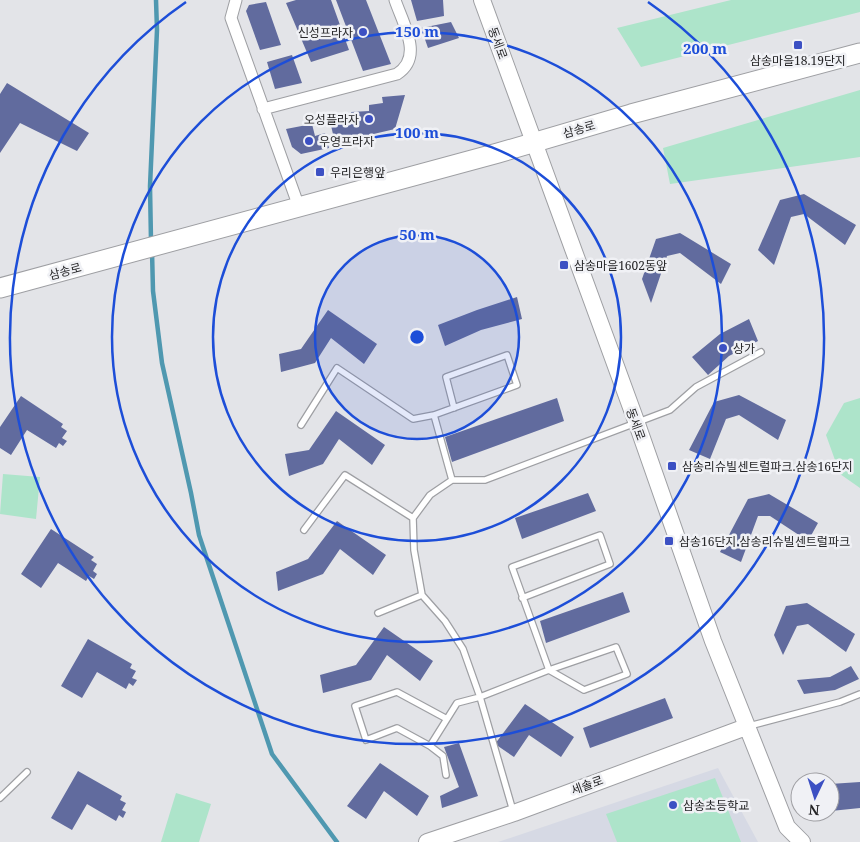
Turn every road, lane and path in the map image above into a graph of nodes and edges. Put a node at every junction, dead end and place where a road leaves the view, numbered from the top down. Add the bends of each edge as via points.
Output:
1 (236, 0) edge
2 (395, 0) edge
3 (482, 0) edge
4 (860, 53) edge
5 (263, 109) junction
6 (534, 142) junction
7 (299, 207) junction
8 (0, 288) edge
9 (761, 352) dead end
10 (454, 408) junction
11 (434, 415) junction
12 (636, 422) junction
13 (301, 425) dead end
14 (452, 480) junction
15 (413, 518) junction
16 (304, 530) dead end
17 (422, 595) junction
18 (522, 598) junction
19 (378, 613) dead end
20 (549, 670) junction
21 (860, 694) edge
22 (480, 697) junction
23 (447, 719) junction
24 (746, 727) junction
25 (430, 746) junction
26 (27, 772) dead end
27 (446, 775) dead end
28 (0, 798) edge
29 (514, 812) junction
30 (427, 842) edge
31 (802, 842) edge

1 - 5 street via 230,18
2 - 5 street via 411,48 408,65 402,70 397,74
3 - 6 main road, 동세로
4 - 6 main road, 삼송로
5 - 7 street
6 - 7 main road, 삼송로
6 - 12 main road, 동세로
7 - 8 main road, 삼송로
9 - 12 lane via 696,387 670,410
10 - 10 lane via 517,385 507,355 446,377
10 - 11 lane
11 - 13 lane via 413,419 337,368
11 - 14 lane
12 - 14 lane via 485,480
12 - 24 main road, 동세로
14 - 15 lane via 430,495
15 - 16 lane via 345,475
15 - 17 lane via 414,550
17 - 19 lane
17 - 22 lane via 445,621 463,649
18 - 18 lane via 512,568 600,535 610,564
18 - 20 lane
20 - 20 lane via 616,647 628,674 584,690
20 - 22 lane
21 - 24 lane
22 - 23 lane via 457,703
22 - 29 lane
23 - 25 lane
23 - 25 lane via 396,692 355,706 366,740 397,728
24 - 29 main road, 세솔로
24 - 31 main road, 동세로 via 787,827
25 - 27 lane via 443,756
26 - 28 lane
29 - 30 main road, 세솔로

